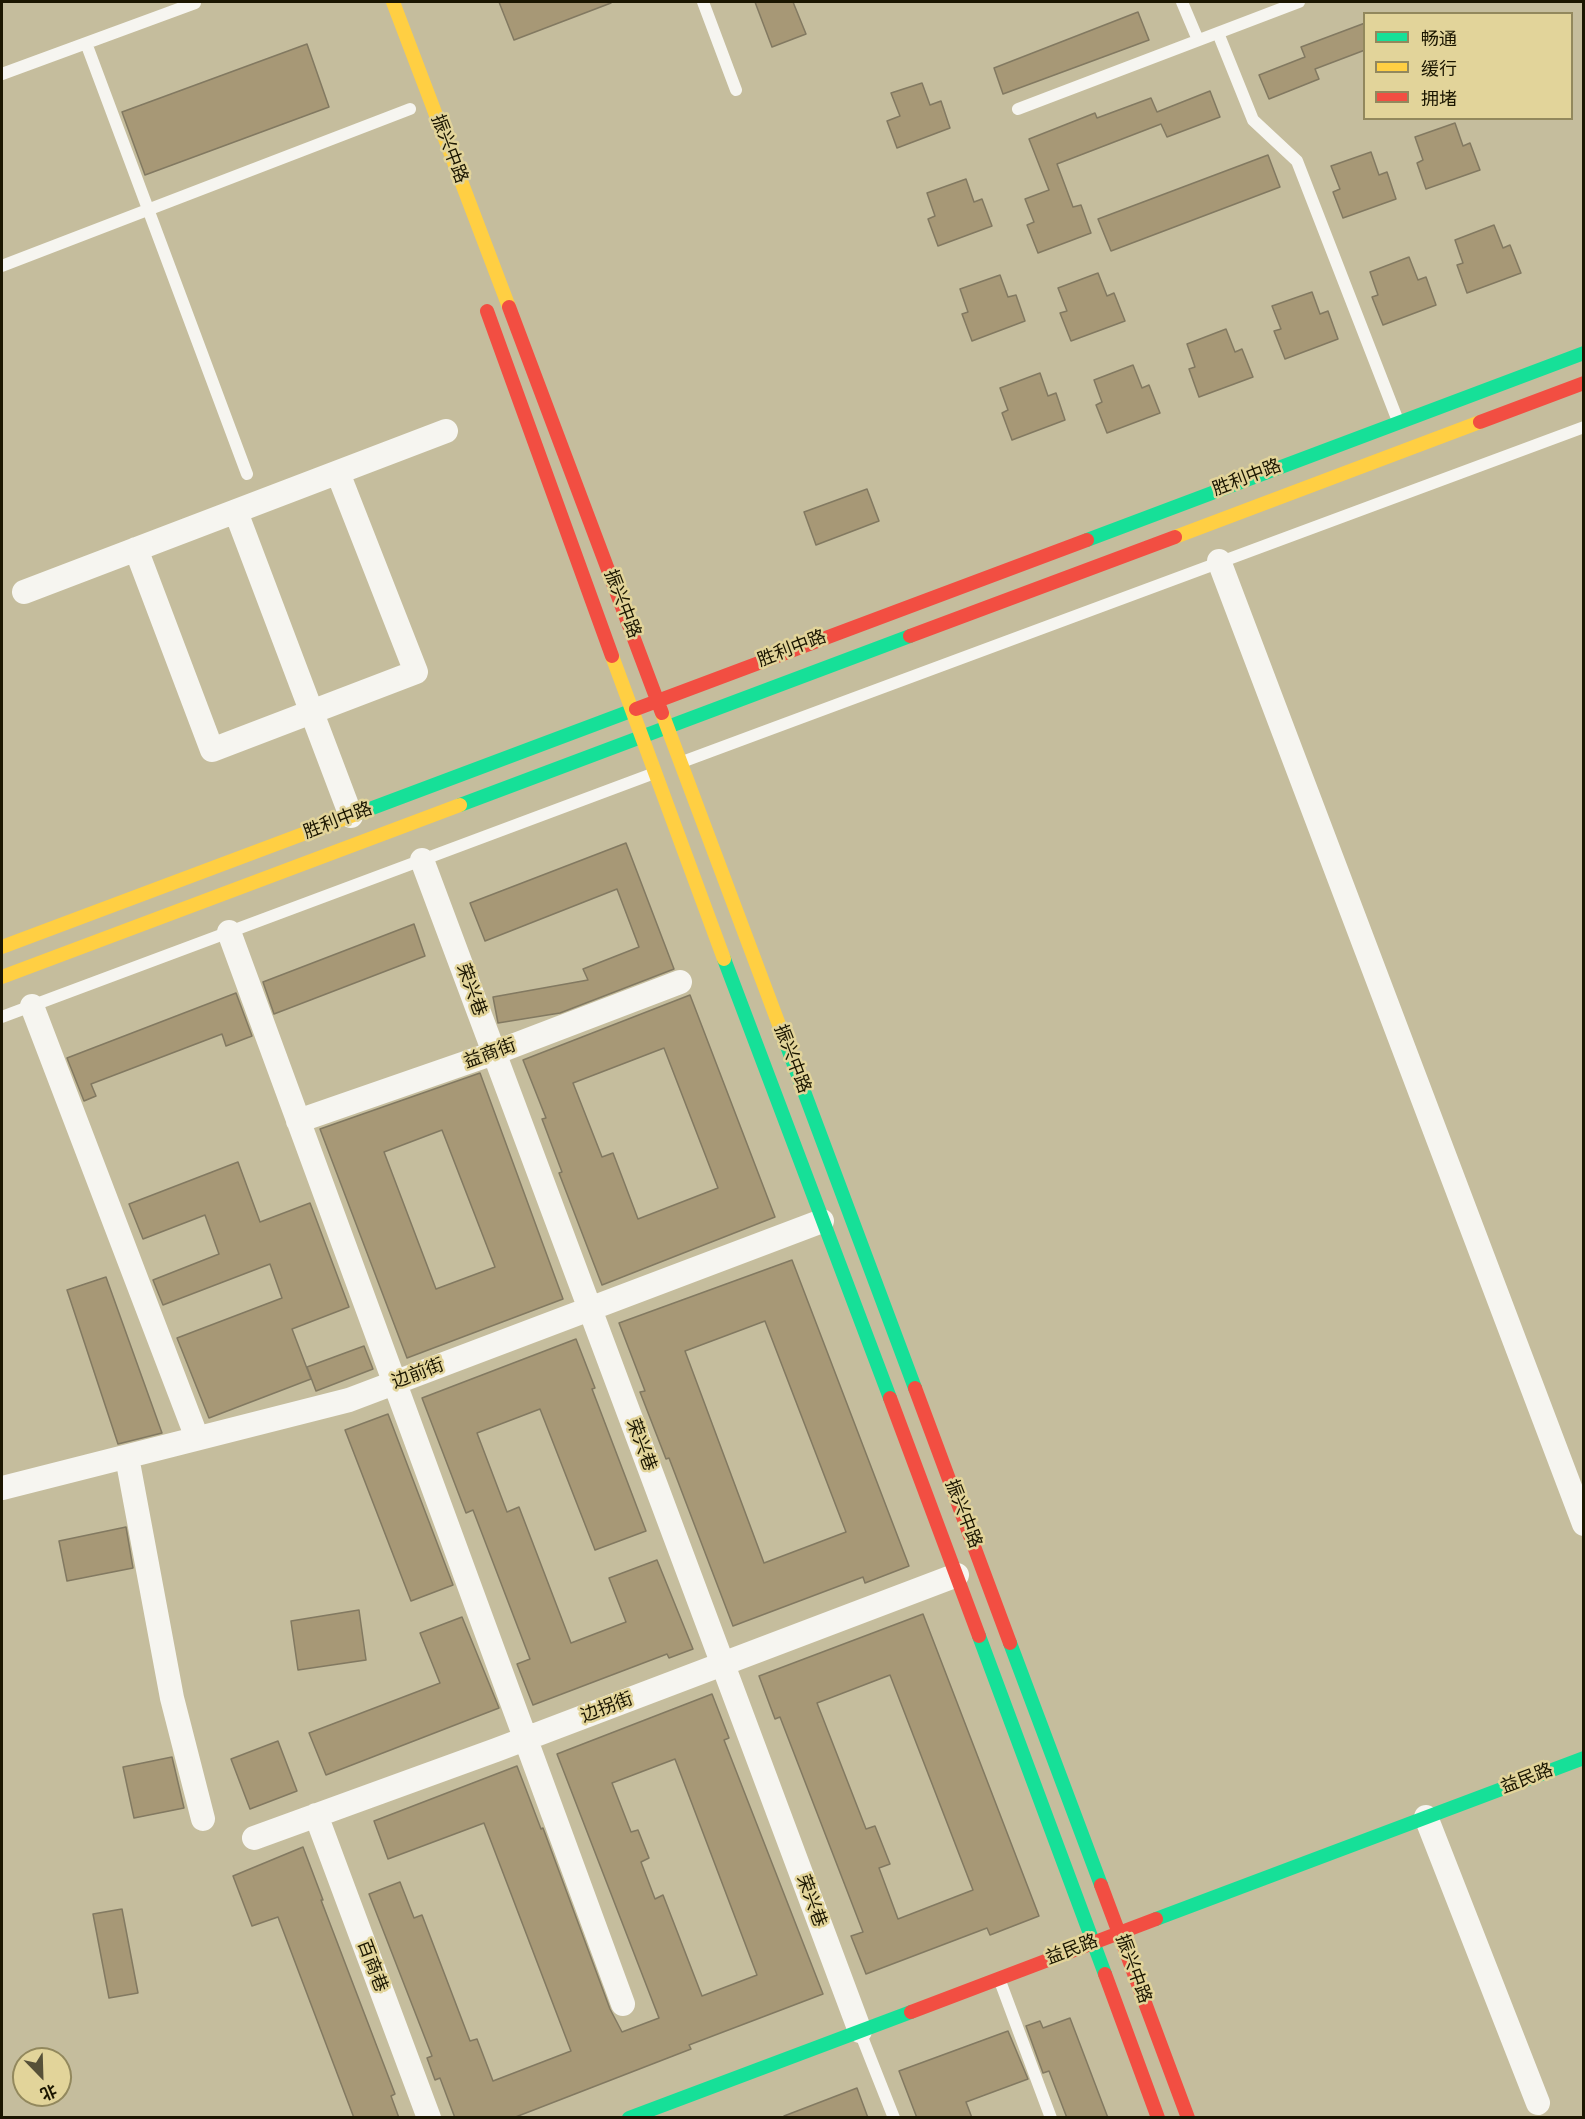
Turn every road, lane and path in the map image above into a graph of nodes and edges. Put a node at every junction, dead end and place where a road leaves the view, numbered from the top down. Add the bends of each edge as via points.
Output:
1 (393, 2) edge
2 (703, 2) edge
3 (1182, 2) edge
4 (1299, 2) edge
5 (195, 3) dead end
6 (1218, 33) junction
7 (1198, 40) junction
8 (86, 43) junction
9 (2, 74) edge
10 (736, 90) dead end
11 (410, 109) dead end
12 (1018, 110) dead end
13 (148, 209) junction
14 (2, 266) edge
15 (481, 294) dead end
16 (1584, 352) edge
17 (1584, 383) edge
18 (1398, 422) junction
19 (1584, 427) edge
20 (446, 431) dead end
21 (338, 473) junction
22 (248, 474) dead end
23 (236, 512) junction
24 (136, 549) junction
25 (1219, 561) junction
26 (24, 592) dead end
27 (658, 700) junction
28 (632, 710) junction
29 (311, 712) junction
30 (668, 727) junction
31 (641, 736) junction
32 (668, 768) junction
33 (351, 816) junction
34 (422, 860) junction
35 (229, 932) junction
36 (2, 947) edge
37 (2, 977) edge
38 (680, 982) dead end
39 (32, 1006) junction
40 (2, 1017) edge
41 (494, 1053) junction
42 (298, 1121) junction
43 (822, 1221) junction
44 (590, 1309) junction
45 (395, 1383) junction
46 (197, 1438) junction
47 (127, 1457) junction
48 (2, 1488) edge
49 (1584, 1524) edge
50 (957, 1575) junction
51 (723, 1664) junction
52 (526, 1739) junction
53 (1584, 1758) edge
54 (316, 1815) junction
55 (1426, 1817) junction
56 (203, 1819) dead end
57 (254, 1838) dead end
58 (1119, 1932) junction
59 (1092, 1942) junction
60 (999, 1978) junction
61 (623, 2004) dead end
62 (860, 2031) junction
63 (1538, 2103) dead end
64 (429, 2118) edge
65 (628, 2118) edge
66 (894, 2118) edge
67 (1051, 2118) edge
68 (1158, 2118) edge
69 (1188, 2118) edge

1 - 27 street, 振兴中路
2 - 10 lane
3 - 7 lane
4 - 6 lane
5 - 8 lane
6 - 7 lane
6 - 18 lane via 1253,120 1297,161
7 - 12 lane
8 - 9 lane
8 - 13 lane
11 - 13 lane
13 - 14 lane
13 - 22 lane
15 - 28 street, 振兴中路
16 - 18 street, 胜利中路
17 - 30 street, 胜利中路
18 - 27 street, 胜利中路
19 - 25 lane
20 - 21 street
21 - 23 street
21 - 29 street via 416,672
23 - 24 street
23 - 29 street
24 - 26 street
24 - 29 street via 212,750
25 - 32 lane
25 - 49 street
27 - 28 street, 胜利中路
27 - 30 street, 振兴中路
28 - 31 street, 振兴中路
28 - 33 street, 胜利中路
29 - 33 street
30 - 31 street, 胜利中路
30 - 32 street, 振兴中路
31 - 32 street, 振兴中路
31 - 37 street, 胜利中路
32 - 34 lane
32 - 43 street, 振兴中路
32 - 58 street, 振兴中路
33 - 36 street, 胜利中路
34 - 35 lane
34 - 41 street, 荣兴巷
35 - 39 lane
35 - 42 street
38 - 41 street, 益商街
39 - 40 lane
39 - 46 street
41 - 42 street, 益商街
41 - 44 street, 荣兴巷
42 - 45 street
43 - 44 street, 边前街
43 - 50 street, 振兴中路
44 - 45 street, 边前街
44 - 51 street, 荣兴巷
45 - 46 street, 边前街 via 349,1400
45 - 52 street
46 - 47 street, 边前街
47 - 48 street, 边前街
47 - 56 street via 172,1698
50 - 51 street, 边拐街
50 - 59 street, 振兴中路
51 - 52 street, 边拐街
51 - 62 street, 荣兴巷
52 - 54 street, 边拐街
52 - 61 street
53 - 55 street, 益民路
54 - 57 street, 边拐街
54 - 64 street, 百商巷
55 - 58 street, 益民路
55 - 63 street
58 - 59 street, 益民路
58 - 69 street, 振兴中路
59 - 60 street, 益民路
59 - 68 street, 振兴中路
60 - 62 street, 益民路
60 - 67 lane
62 - 65 street, 益民路
62 - 66 lane

